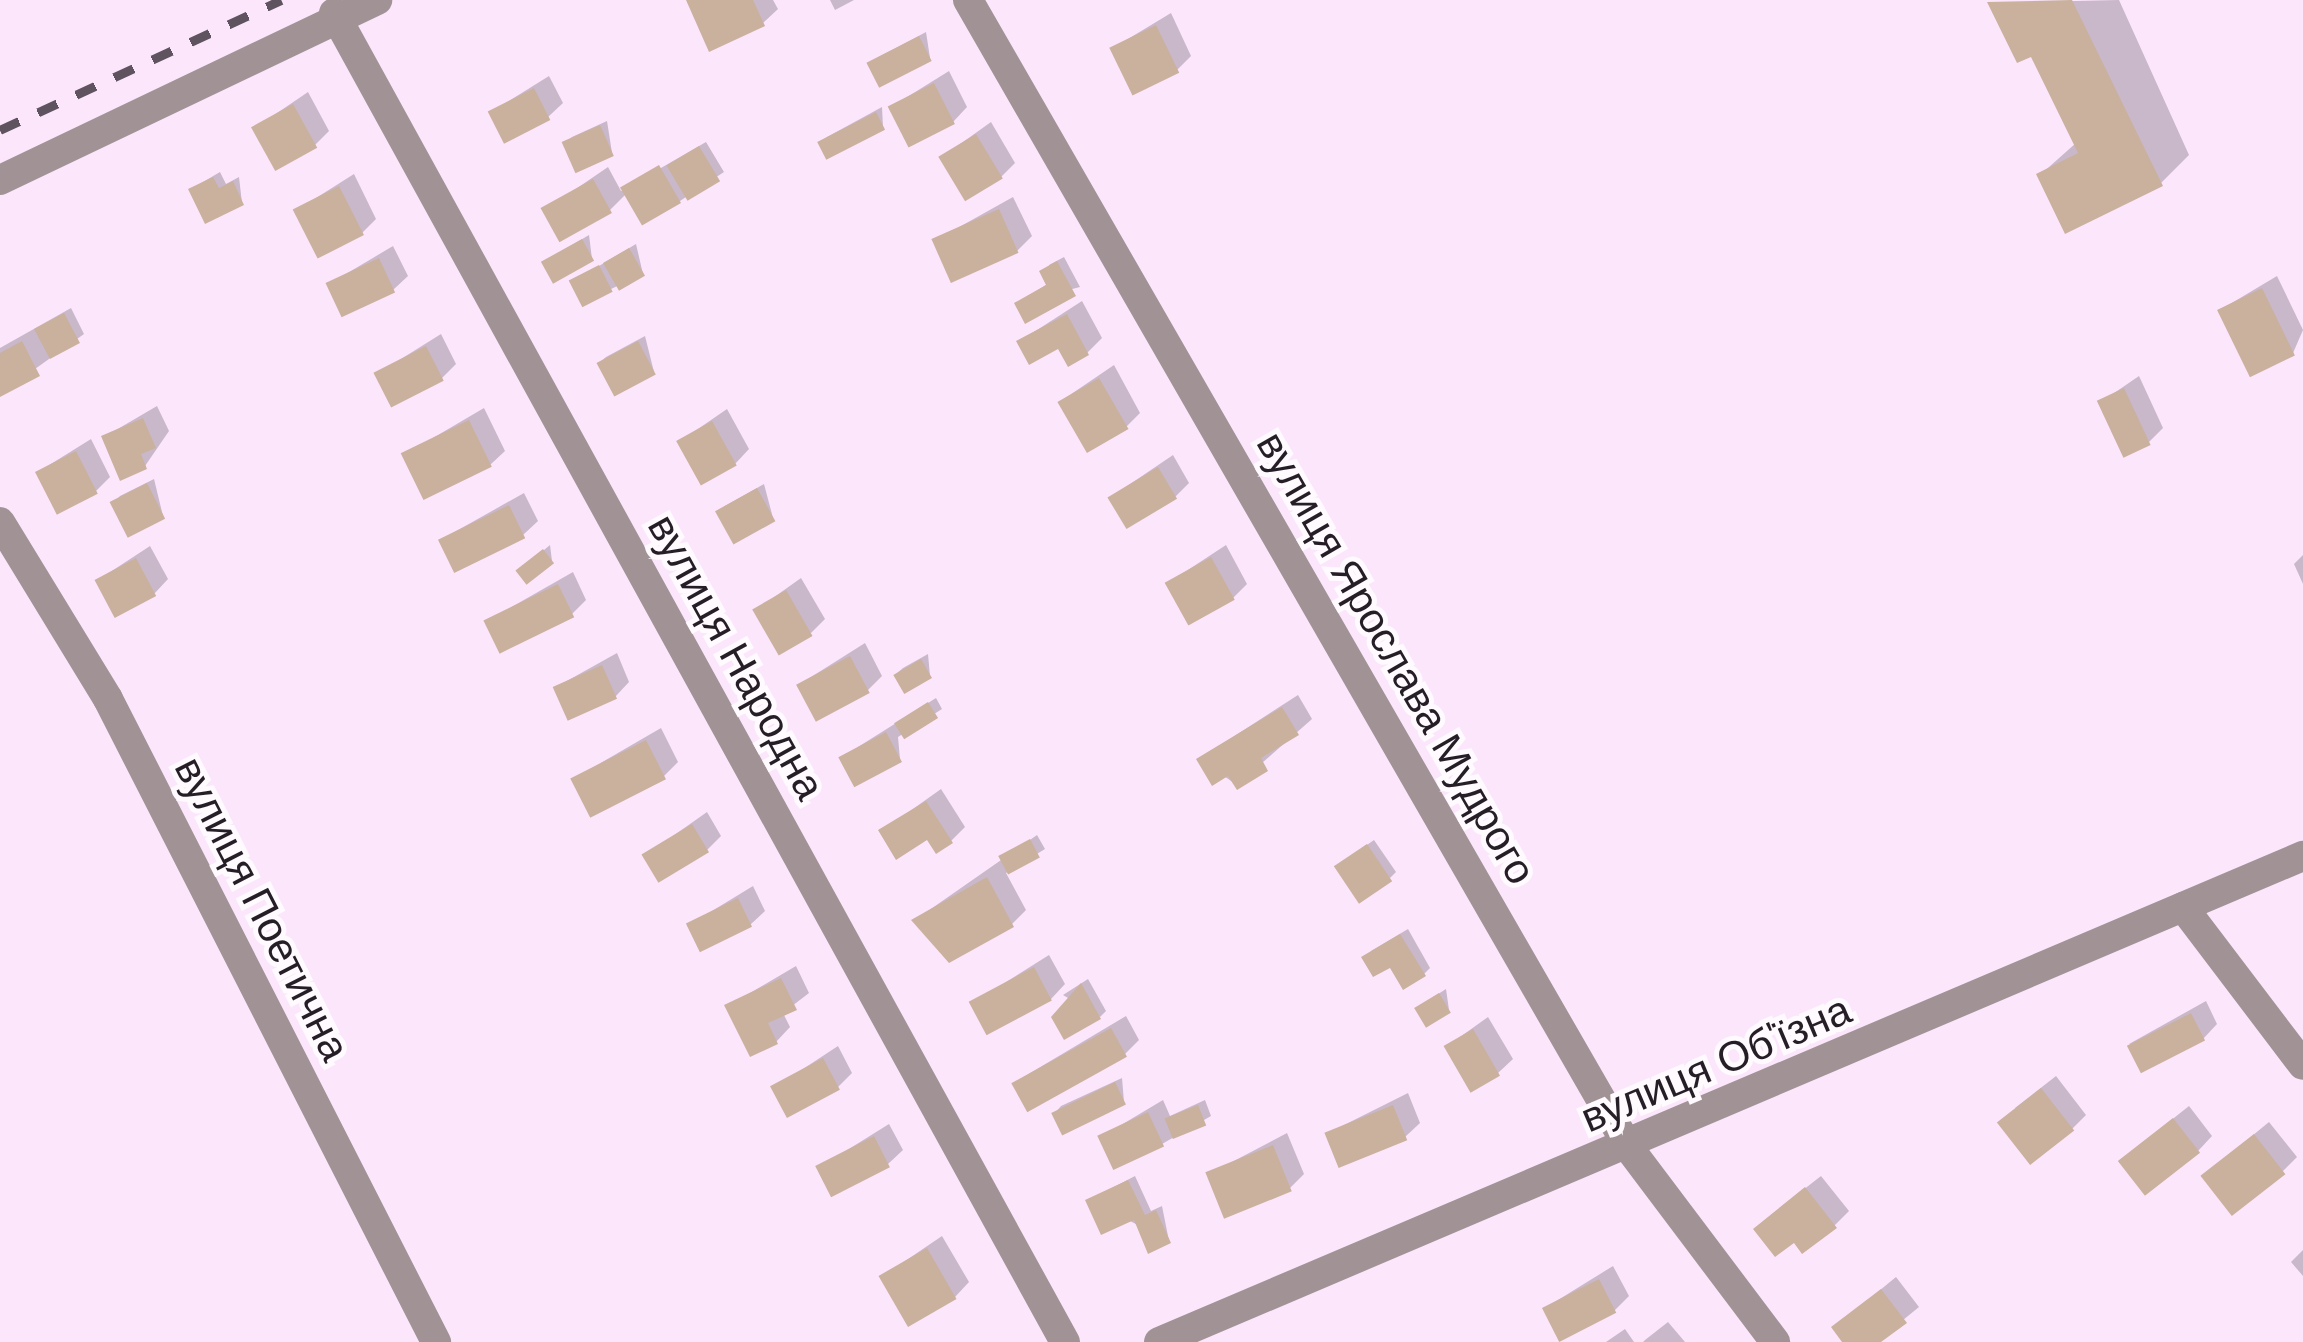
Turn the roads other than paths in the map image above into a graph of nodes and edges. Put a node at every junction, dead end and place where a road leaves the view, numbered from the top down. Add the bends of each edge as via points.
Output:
1 (377, 0) edge
2 (968, 0) edge
3 (334, 14) junction
4 (0, 180) edge
5 (0, 522) edge
6 (2303, 856) edge
7 (2183, 907) junction
8 (2303, 1065) edge
9 (1629, 1148) junction
10 (436, 1342) edge
11 (1065, 1342) edge
12 (1159, 1342) edge
13 (1775, 1342) edge

1 - 3 street
2 - 9 street, вулиця Ярослава Мудрого
3 - 4 street
3 - 11 street, вулиця Народна
5 - 10 street, вулиця Поетична via 108,698
6 - 7 street, вулиця Об'їзна
7 - 8 street
7 - 9 street, вулиця Об'їзна
9 - 12 street, вулиця Об'їзна
9 - 13 street, вулиця Ярослава Мудрого

